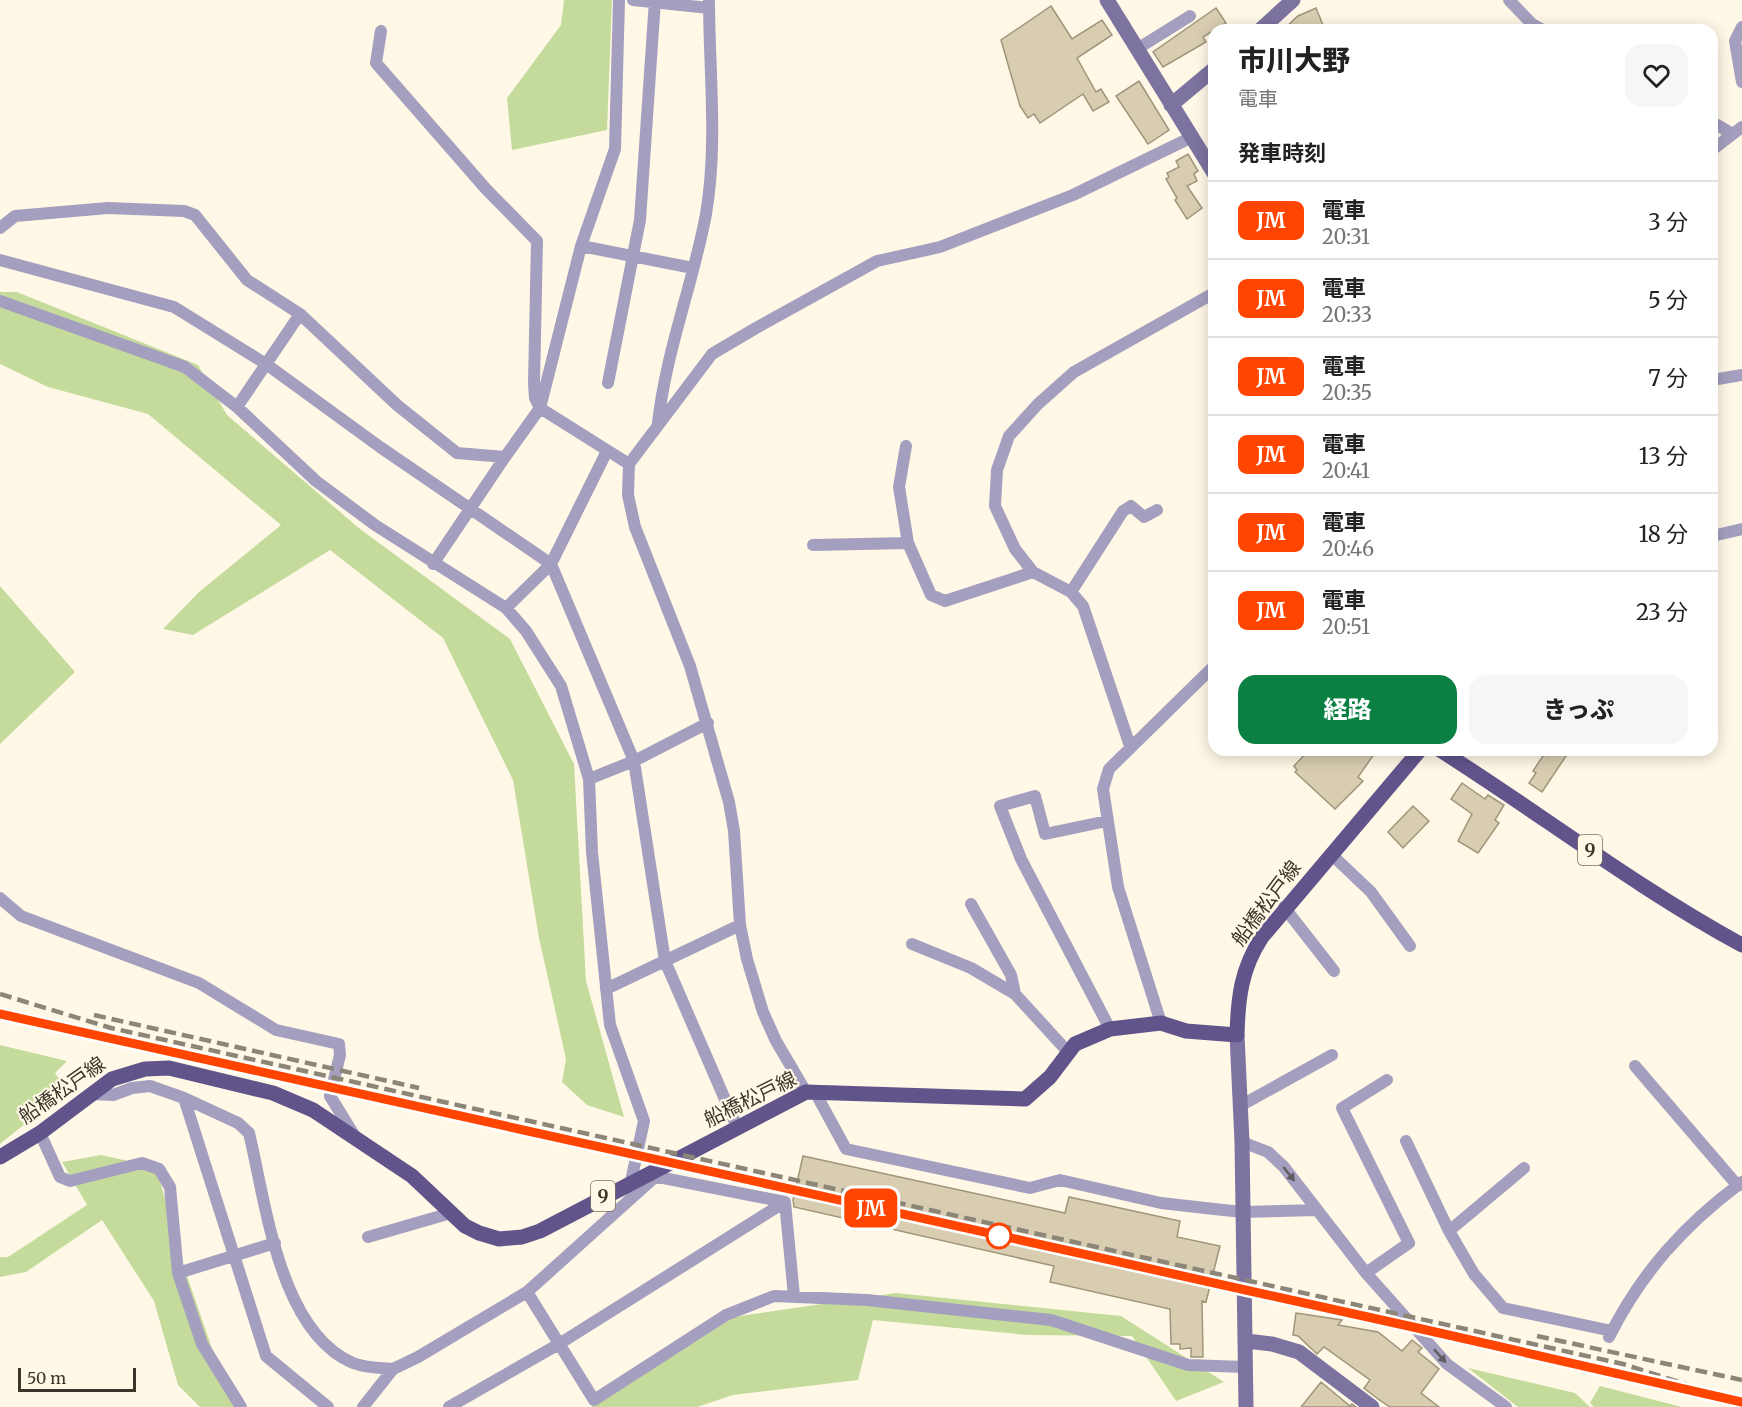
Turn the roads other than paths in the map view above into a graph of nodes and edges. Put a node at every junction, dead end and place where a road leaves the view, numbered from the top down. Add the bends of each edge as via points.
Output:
1 (619, 0) edge
2 (633, 0) edge
3 (1107, 0) edge
4 (1293, 0) edge
5 (655, 1) edge
6 (1514, 2) edge
7 (709, 4) edge
8 (1190, 16) dead end
9 (1267, 24) edge
10 (1532, 24) edge
11 (1742, 27) edge
12 (381, 31) dead end
13 (1137, 49) junction
14 (1208, 74) edge
15 (1742, 82) edge
16 (1171, 105) junction
17 (1718, 124) edge
18 (1737, 130) edge
19 (1190, 138) junction
20 (1718, 145) edge
21 (1208, 165) edge
22 (0, 228) edge
23 (581, 246) junction
24 (633, 256) junction
25 (0, 260) edge
26 (693, 268) junction
27 (1208, 296) edge
28 (0, 301) edge
29 (300, 314) junction
30 (266, 364) junction
31 (1742, 375) edge
32 (1718, 379) edge
33 (608, 382) dead end
34 (237, 407) junction
35 (540, 408) junction
36 (658, 424) junction
37 (906, 446) dead end
38 (607, 451) junction
39 (505, 457) junction
40 (629, 465) junction
41 (470, 508) junction
42 (1157, 510) dead end
43 (1742, 528) edge
44 (1718, 534) edge
45 (908, 543) junction
46 (813, 545) dead end
47 (433, 564) junction
48 (551, 564) junction
49 (1034, 572) junction
50 (1071, 592) junction
51 (506, 608) junction
52 (1208, 672) edge
53 (708, 723) junction
54 (1130, 746) junction
55 (1415, 756) edge
56 (1449, 756) edge
57 (634, 761) junction
58 (589, 779) junction
59 (1107, 821) junction
60 (1331, 854) junction
61 (0, 898) edge
62 (971, 904) dead end
63 (1284, 907) junction
64 (740, 925) junction
65 (912, 944) dead end
66 (1742, 945) edge
67 (1410, 946) dead end
68 (664, 961) junction
69 (1334, 971) dead end
70 (606, 989) junction
71 (1015, 994) junction
72 (1161, 1023) junction
73 (1110, 1029) junction
74 (1237, 1035) junction
75 (1068, 1052) junction
76 (1332, 1055) dead end
77 (1635, 1066) dead end
78 (1387, 1080) dead end
79 (811, 1092) junction
80 (92, 1094) junction
81 (184, 1098) junction
82 (1240, 1106) junction
83 (737, 1127) junction
84 (40, 1133) junction
85 (354, 1135) junction
86 (1406, 1141) dead end
87 (1242, 1142) junction
88 (0, 1157) edge
89 (1524, 1167) dead end
90 (651, 1175) junction
91 (631, 1181) junction
92 (1740, 1184) edge
93 (785, 1202) junction
94 (1317, 1210) junction
95 (451, 1212) junction
96 (1243, 1212) junction
97 (1449, 1231) junction
98 (368, 1237) dead end
99 (275, 1243) junction
100 (234, 1255) junction
101 (178, 1273) junction
102 (1366, 1273) junction
103 (527, 1292) junction
104 (794, 1296) junction
105 (1247, 1341) junction
106 (559, 1344) junction
107 (1245, 1367) junction
108 (393, 1369) junction
109 (589, 1404) edge
110 (241, 1407) edge
111 (328, 1407) edge
112 (363, 1407) edge
113 (449, 1407) edge
114 (1246, 1407) edge
115 (1372, 1407) edge
116 (1506, 1407) edge

1 - 23 street via 615,149
2 - 5 street
3 - 13 street
4 - 9 street
5 - 7 street
5 - 24 street via 640,220
6 - 10 street
7 - 26 street via 712,140 706,213
8 - 13 street
11 - 15 street via 1735,41
12 - 35 street via 376,63 537,241 534,384
13 - 16 street
14 - 16 street
16 - 19 street
17 - 18 street
18 - 20 street
19 - 21 street
19 - 36 street via 1073,195 940,247 877,261 810,297 712,354
22 - 29 street via 15,216 108,208 184,211 195,215 247,280
23 - 24 street
23 - 35 street
24 - 26 street
24 - 33 street
25 - 30 street via 174,307
26 - 36 street via 662,390
27 - 49 street via 1074,372 1009,436 997,470 995,506 1015,549
28 - 34 street via 185,367
29 - 30 street
29 - 39 street via 397,405 457,453
30 - 34 street
30 - 41 street
31 - 32 street
34 - 47 street via 316,481
35 - 38 street
35 - 39 street
36 - 40 street
37 - 45 street via 898,487
38 - 40 street
38 - 48 street
39 - 41 street
40 - 53 street via 628,495 635,527 690,666
41 - 47 street
41 - 48 street
42 - 50 street via 1144,517 1131,506 1123,511
43 - 44 street
45 - 46 street
45 - 49 street via 931,595 945,601
47 - 51 street
48 - 51 street
48 - 57 street
49 - 50 street
50 - 54 street via 1083,606
51 - 58 street via 526,631 561,686
52 - 54 street
53 - 57 street
53 - 64 street via 734,831
54 - 59 street via 1109,769 1103,789
55 - 60 main road, 船橋松戸線
56 - 66 main road, 9 via 1659,898
57 - 58 street
57 - 68 street
58 - 70 street
59 - 72 street via 1118,887
59 - 73 street via 1046,834 1035,796 1000,806 1026,869
60 - 63 main road, 船橋松戸線
60 - 67 street via 1371,892
61 - 85 street via 21,916 199,983 276,1030 339,1044 330,1096
62 - 71 street via 1011,975
63 - 69 street
63 - 74 main road, 船橋松戸線 via 1257,945 1244,972 1238,996
64 - 68 street
64 - 79 street via 763,1012 776,1041
65 - 71 street via 971,968
68 - 70 street
68 - 83 street
70 - 91 street via 610,1025 644,1121
71 - 75 street
72 - 73 main road, 船橋松戸線 / 9
72 - 74 main road, 船橋松戸線 / 9 via 1186,1031
73 - 75 main road, 船橋松戸線 / 9 via 1086,1037
74 - 82 street
75 - 79 main road, 船橋松戸線 / 9 via 1050,1077 1025,1099
76 - 82 street
77 - 92 street
78 - 102 street via 1341,1108 1409,1243
79 - 83 main road, 船橋松戸線 / 9
79 - 96 street via 846,1149 1030,1188 1060,1180 1161,1203
80 - 81 street via 113,1095 150,1086
80 - 84 main road, 船橋松戸線 / 9
80 - 85 main road, 船橋松戸線 / 9 via 123,1073 169,1068 273,1093 313,1110
81 - 99 street via 238,1124 249,1134
81 - 100 street
82 - 87 street
83 - 90 main road, 船橋松戸線 / 9
84 - 88 main road, 船橋松戸線 / 9
84 - 101 street via 60,1177 70,1180 142,1163 159,1168 170,1187
85 - 95 main road, 船橋松戸線 / 9 via 412,1176
86 - 97 street
87 -> 94 street via 1276,1159
87 - 96 street
89 - 97 street
90 - 91 main road, 船橋松戸線 / 9
90 - 93 street
90 - 103 street
91 - 95 main road, 船橋松戸線 / 9 via 522,1237 500,1239 479,1233
92 - 97 street via 1673,1242 1651,1267 1610,1335 1503,1308 1473,1274
93 - 104 street
93 - 106 street
94 - 96 street
94 - 102 street
95 - 98 street
96 - 105 street
99 - 100 street
99 - 108 street via 289,1289 304,1319 325,1344 354,1363
100 - 101 street
100 - 111 street via 266,1356
101 - 110 street via 202,1344
102 -> 116 street via 1446,1364
103 - 106 street
103 - 108 street
104 - 107 street via 1051,1320 1188,1365
104 - 109 street via 774,1296 726,1315
105 - 107 street
105 - 115 street via 1299,1352
106 - 109 street
106 - 113 street
107 - 114 street
108 - 112 street

